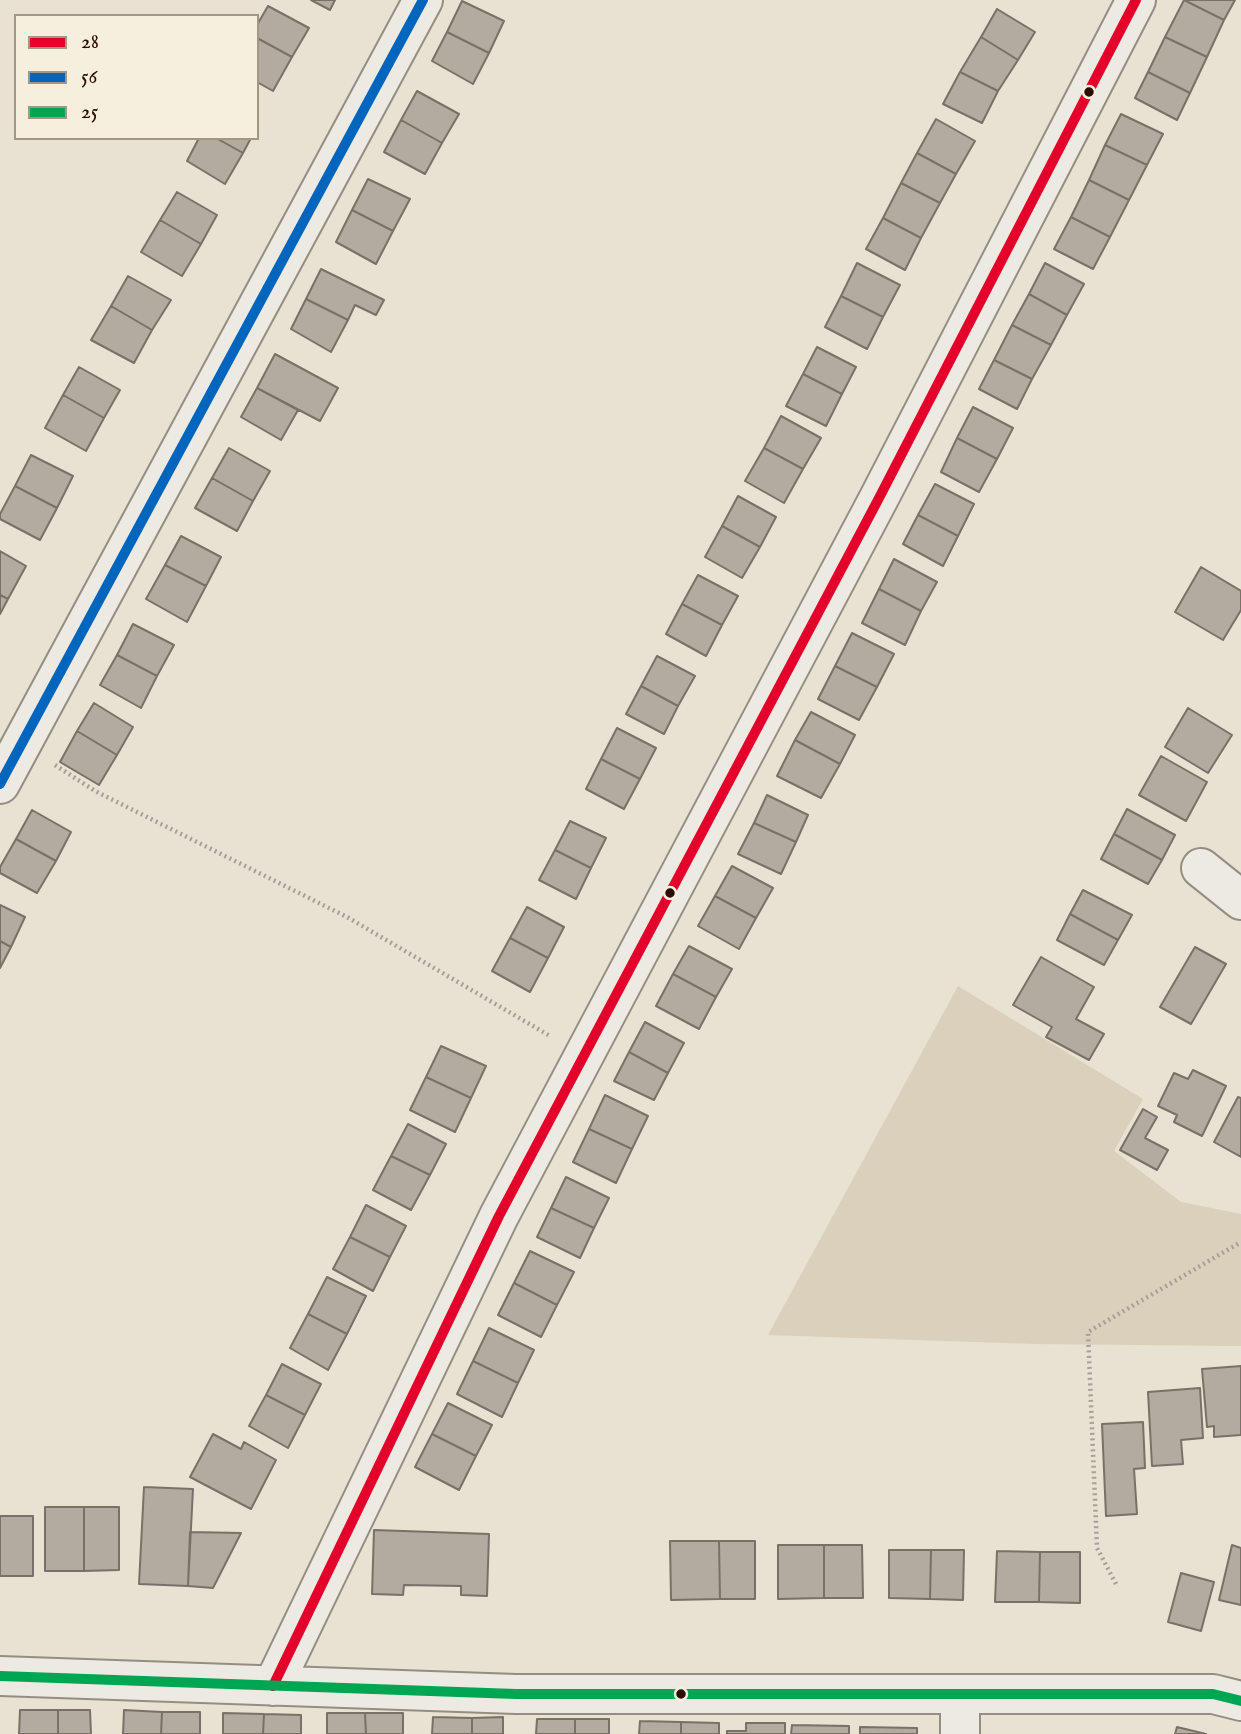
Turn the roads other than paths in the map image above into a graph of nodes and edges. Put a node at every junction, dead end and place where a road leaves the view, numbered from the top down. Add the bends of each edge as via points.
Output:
1 (423, 0) edge
2 (1136, 0) edge
3 (0, 785) edge
4 (1201, 868) dead end
5 (1241, 900) edge
6 (0, 1676) edge
7 (273, 1686) junction
8 (960, 1694) junction
9 (1241, 1701) edge
10 (960, 1734) edge

1 - 3 street
2 - 7 street via 873,510 499,1216
4 - 5 street
6 - 7 street
7 - 8 street via 516,1694
8 - 9 street via 1213,1694
8 - 10 street

